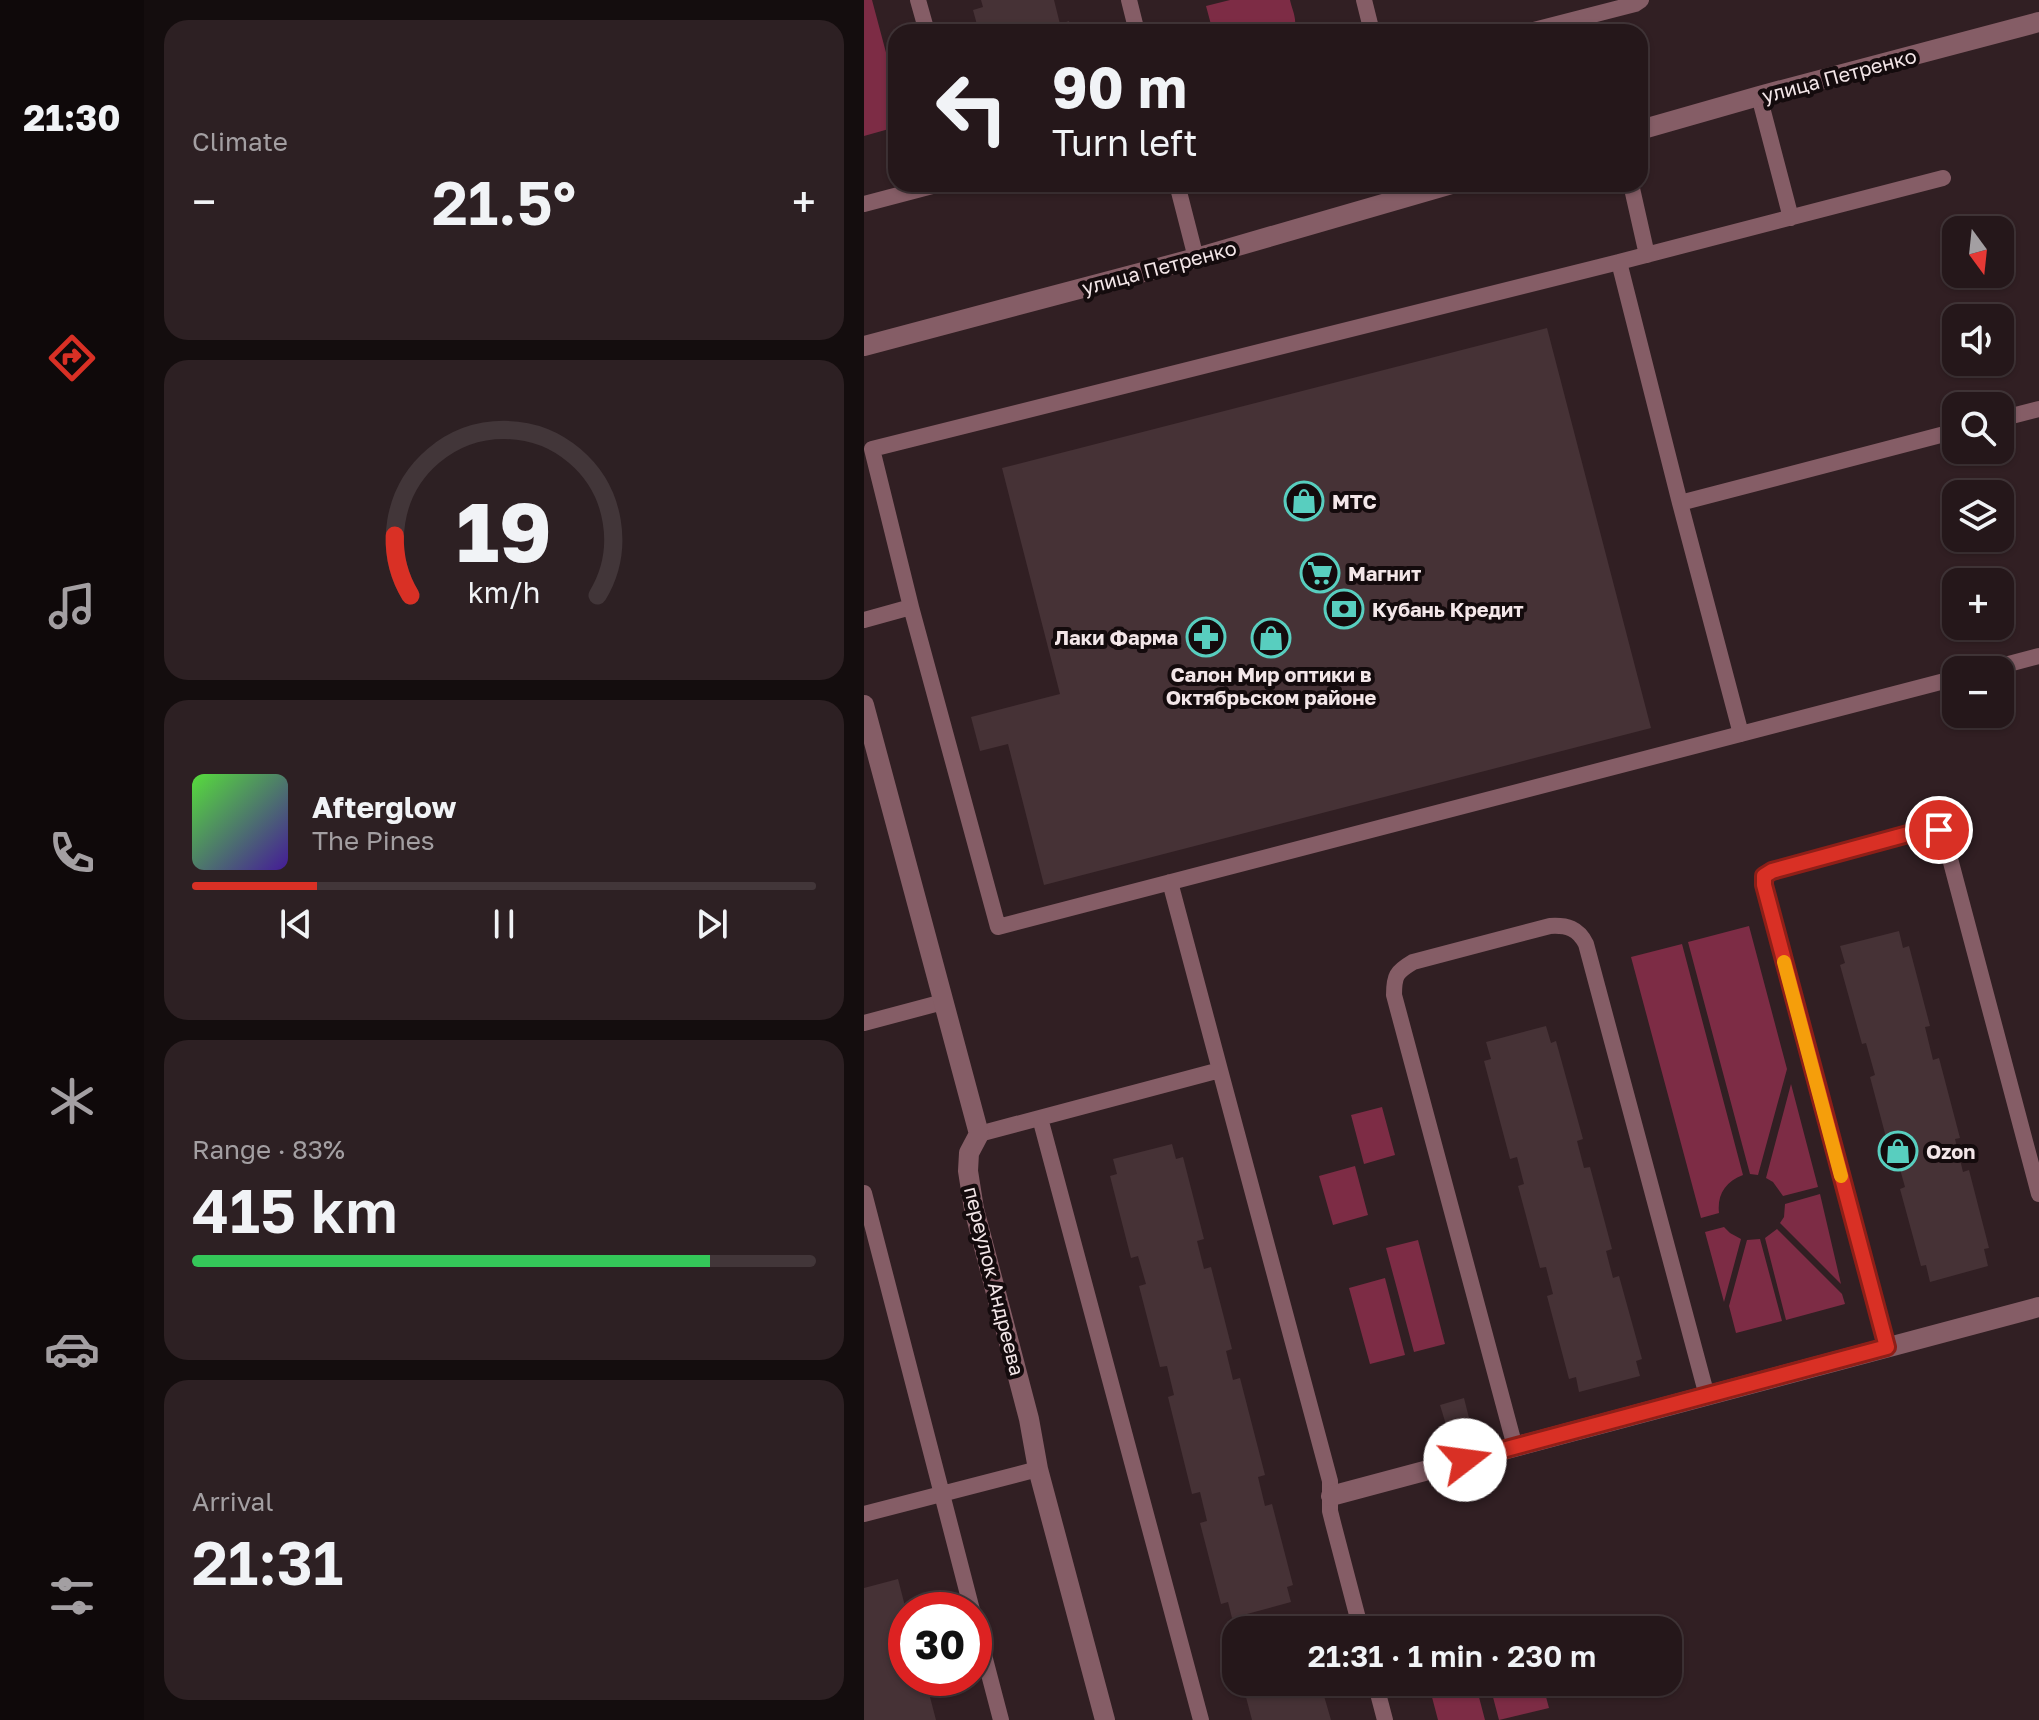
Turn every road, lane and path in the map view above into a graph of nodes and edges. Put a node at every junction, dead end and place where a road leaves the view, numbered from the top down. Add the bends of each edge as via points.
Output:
1 (918, 0) edge
2 (1129, 0) edge
3 (1364, 0) edge
4 (1641, 0) edge
5 (2039, 22) edge
6 (925, 24) edge
7 (1135, 24) edge
8 (1370, 24) edge
9 (1557, 24) edge
10 (1759, 96) junction
11 (1648, 128) edge
12 (1943, 178) dead end
13 (910, 192) edge
14 (1179, 192) edge
15 (1424, 192) edge
16 (1633, 192) edge
17 (864, 204) edge
18 (1791, 218) junction
19 (1647, 255) junction
20 (1196, 258) junction
21 (1619, 262) junction
22 (864, 346) edge
23 (2039, 409) edge
24 (2014, 415) edge
25 (1942, 435) edge
26 (1680, 503) junction
27 (911, 607) junction
28 (864, 620) edge
29 (2039, 656) edge
30 (2014, 663) edge
31 (1942, 682) edge
32 (864, 705) edge
33 (1741, 734) junction
34 (1170, 882) junction
35 (943, 1002) junction
36 (864, 1023) edge
37 (1220, 1070) junction
38 (1040, 1118) junction
39 (979, 1134) junction
40 (864, 1193) edge
41 (2039, 1194) edge
42 (2039, 1307) edge
43 (1887, 1347) junction
44 (1707, 1396) junction
45 (1515, 1447) junction
46 (1038, 1469) junction
47 (942, 1494) junction
48 (1331, 1496) junction
49 (864, 1514) edge
50 (967, 1592) edge
51 (1357, 1616) edge
52 (992, 1686) edge
53 (1379, 1696) edge
54 (1001, 1720) edge
55 (1105, 1720) edge
56 (1201, 1720) edge
57 (1385, 1720) edge

1 - 6 lane
2 - 7 lane
3 - 8 lane
4 - 9 lane
5 - 10 street, улица Петренко
10 - 11 street, улица Петренко
10 - 18 lane
12 - 18 lane
13 - 17 lane
14 - 20 lane
15 - 20 street, улица Петренко
16 - 19 lane
18 - 19 lane
19 - 21 lane
20 - 22 street, улица Петренко
21 - 26 lane
21 - 27 lane via 872,449
23 - 24 lane
25 - 26 lane
26 - 33 lane
27 - 28 lane
27 - 34 lane via 998,927
29 - 30 lane
31 - 33 lane
32 - 35 street
33 - 34 lane
34 - 37 lane
35 - 36 lane
35 - 39 street
37 - 38 lane
37 - 48 lane
38 - 39 lane
38 - 56 lane
39 - 46 street, переулок Андреева via 969,1153 974,1209
40 - 47 lane
41 - 43 lane via 1939,830 1930,828 1764,876
42 - 43 street
43 - 44 street
44 - 45 street
44 - 45 lane via 1581,934 1566,925 1550,926 1413,962 1399,971 1394,995
45 - 48 street
46 - 47 lane
46 - 55 street, переулок Андреева
47 - 49 lane
47 - 50 lane
48 - 51 lane via 1330,1511
52 - 54 lane
53 - 57 lane

